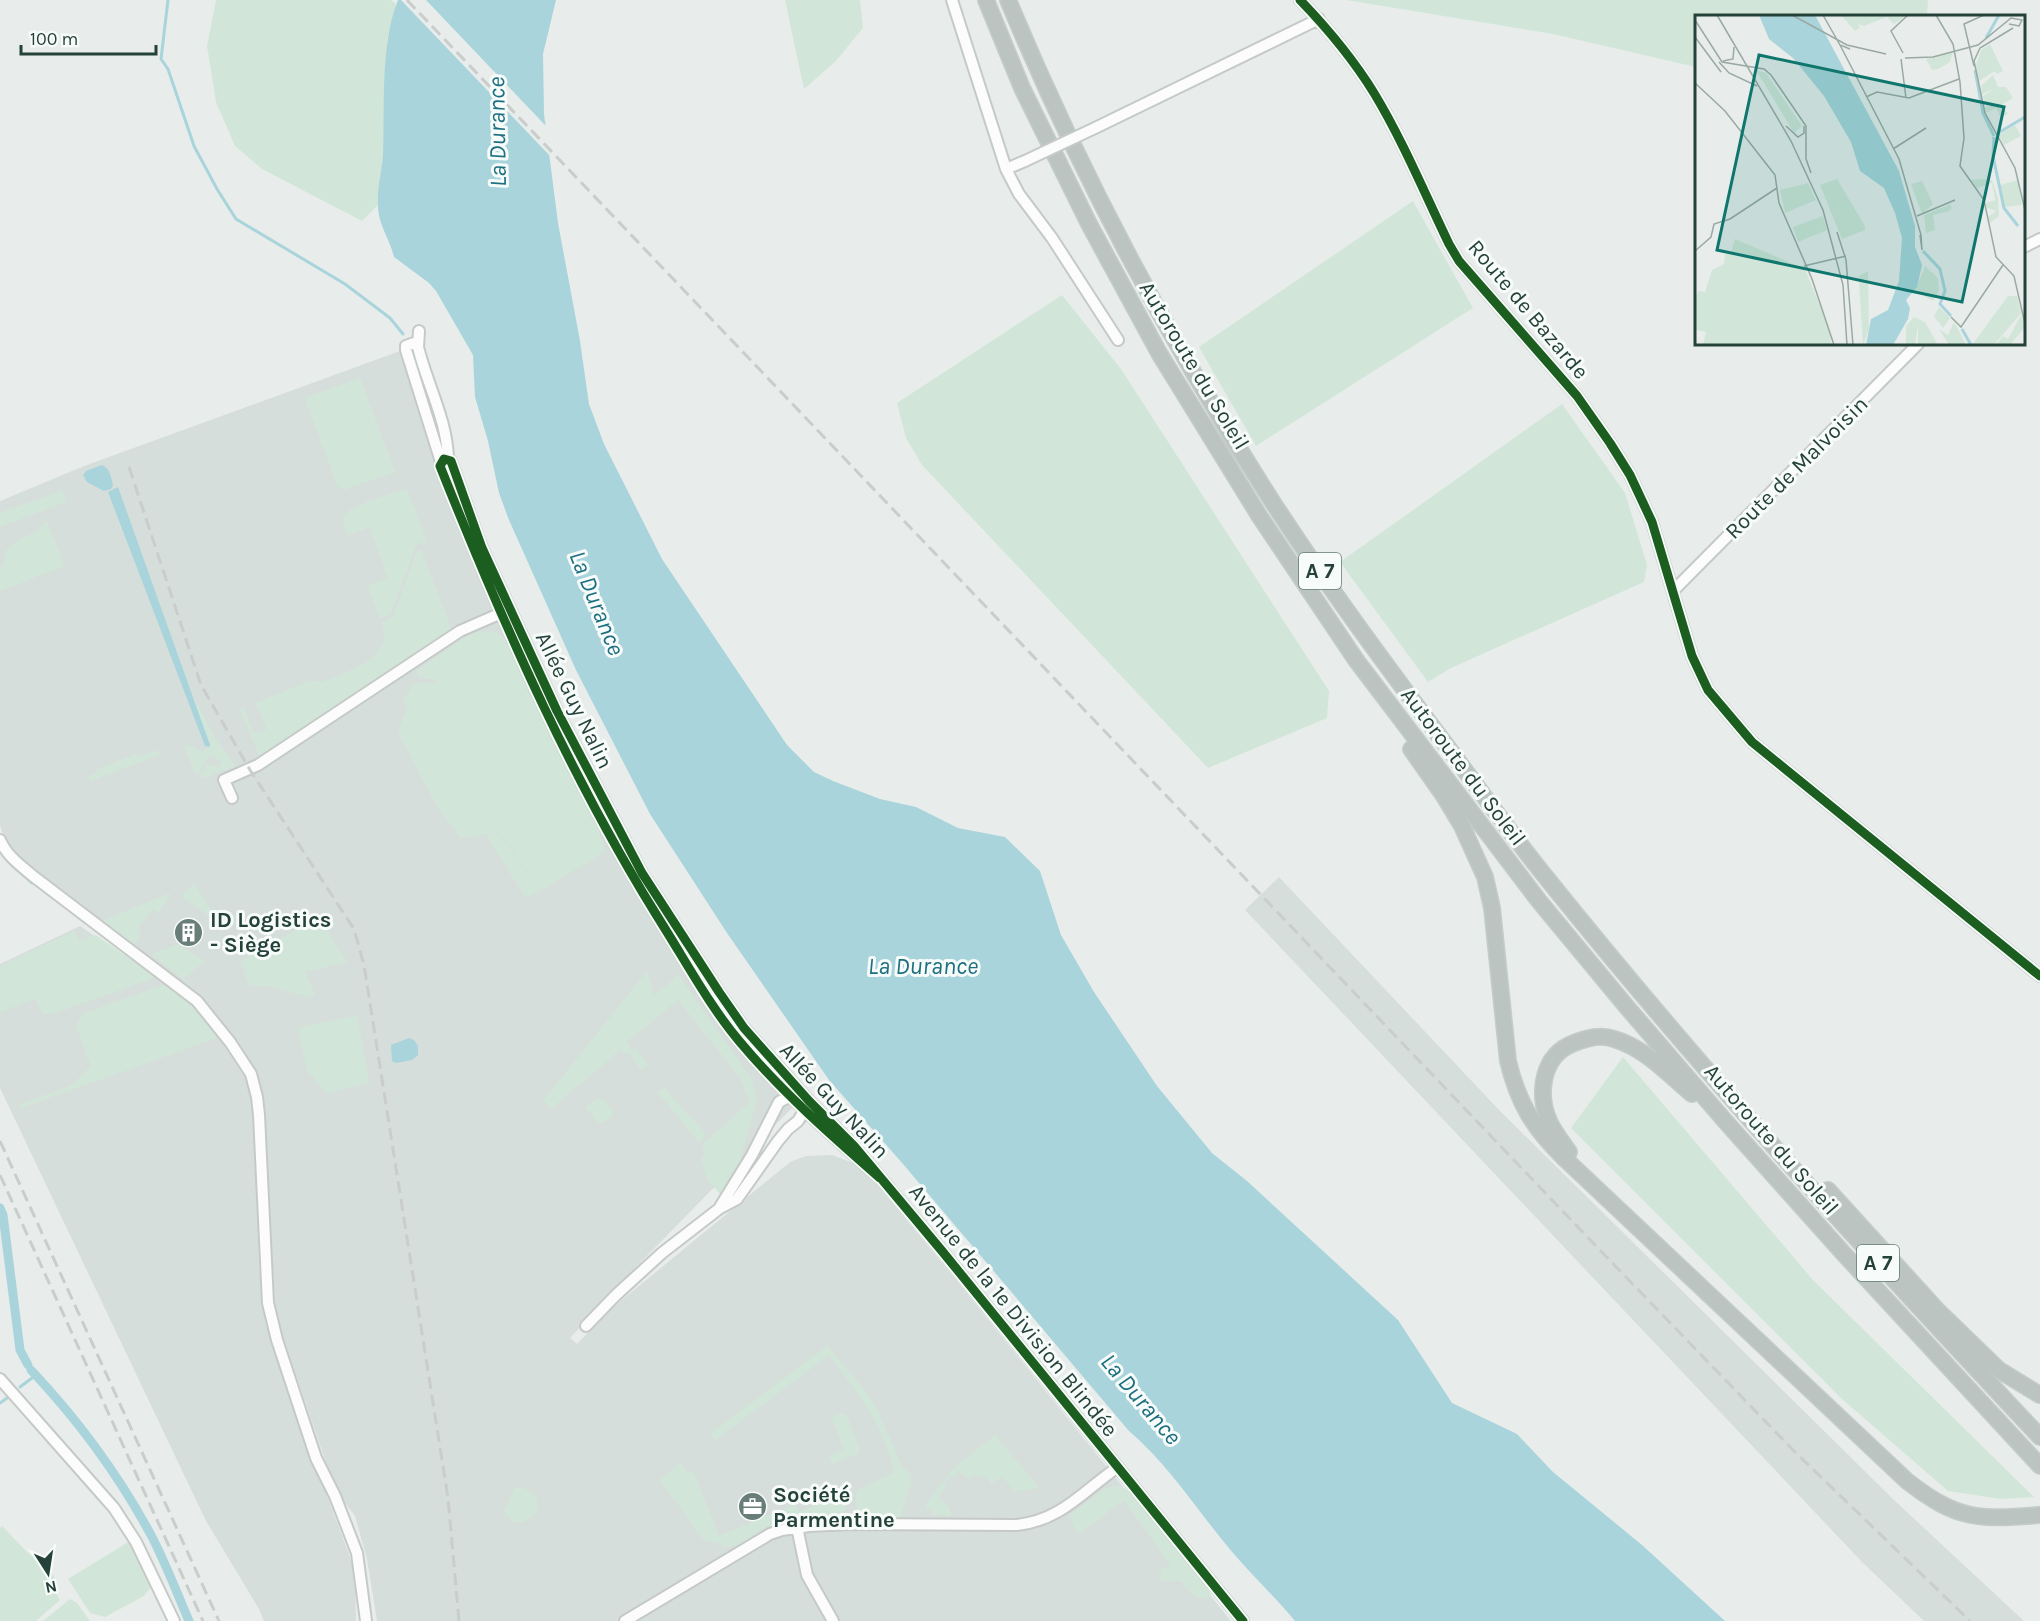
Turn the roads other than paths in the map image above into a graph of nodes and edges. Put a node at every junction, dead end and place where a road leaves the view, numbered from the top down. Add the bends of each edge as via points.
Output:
1 (952, 0) edge
2 (986, 0) edge
3 (1008, 0) edge
4 (1300, 0) edge
5 (1319, 19) junction
6 (1006, 169) junction
7 (2040, 238) edge
8 (2025, 246) edge
9 (419, 331) dead end
10 (1118, 340) dead end
11 (1917, 345) edge
12 (1673, 591) junction
13 (504, 612) junction
14 (1356, 660) junction
15 (232, 798) dead end
16 (0, 840) edge
17 (2040, 976) edge
18 (773, 1080) junction
19 (1722, 1085) junction
20 (790, 1096) junction
21 (779, 1102) junction
22 (806, 1102) junction
23 (798, 1121) junction
24 (1725, 1121) junction
25 (819, 1123) junction
26 (880, 1178) junction
27 (720, 1208) junction
28 (586, 1326) dead end
29 (0, 1379) edge
30 (2040, 1395) edge
31 (2040, 1437) edge
32 (2040, 1466) edge
33 (1118, 1467) junction
34 (2038, 1511) edge
35 (797, 1527) junction
36 (174, 1621) edge
37 (366, 1621) edge
38 (625, 1621) edge
39 (833, 1621) edge
40 (1243, 1621) edge

1 - 6 street
2 - 14 highway, Autoroute du Soleil / A 7 via 1027,99 1159,353 1260,517
3 - 19 highway, Autoroute du Soleil / A 7 via 1041,81 1107,215 1178,344 1270,497 1362,633 1539,869
4 - 5 street, Route de Bazarde
5 - 6 street, bridge
5 - 12 street, Route de Bazarde via 1392,124 1460,261 1565,381 1630,475
6 - 10 street
7 - 8 street
9 - 13 street, Allée Guy Nalin via 418,347 447,446 445,460 451,461
11 - 12 street, Route de Malvoisin
12 - 17 street, Route de Bazarde via 1692,656 1708,690 1752,742
13 - 15 street via 460,631 258,765 224,780
13 - 18 street, Allée Guy Nalin via 544,711 604,829 723,1020
13 - 22 street, Allée Guy Nalin via 642,873 744,1028
14 - 24 highway, Autoroute du Soleil / A 7 via 1539,901
14 - 34 highway via 1376,700 1444,796 1485,877 1492,908 1508,1061 1522,1105 1541,1133 1931,1500 1974,1516 1996,1518
16 - 37 street via 13,859 33,876 182,988 230,1042 251,1074 259,1115 268,1303 316,1458 357,1553
18 - 20 street, Allée Guy Nalin
18 - 21 street
19 - 30 highway via 1784,1142 1938,1311 1999,1370
19 - 31 highway, Autoroute du Soleil / A 7 via 1888,1275
20 - 21 street
20 - 22 street
20 - 22 street, Allée Guy Nalin
21 - 27 street
22 - 23 street
22 - 25 street, Allée Guy Nalin
22 - 26 street, Allée Guy Nalin via 854,1146
23 - 25 street
23 - 27 street via 778,1141 737,1199
24 - 32 highway, Autoroute du Soleil / A 7
24 - 34 highway via 1638,1048 1612,1038 1590,1037 1568,1046 1552,1059 1545,1075 1544,1107 1569,1152 1912,1475 1930,1490 1976,1509
25 - 26 street, Allée Guy Nalin
26 - 33 street, Avenue de la 1e Division Blindée
27 - 28 street via 662,1253
29 - 36 street via 114,1508 136,1542
33 - 35 street via 1059,1512 1032,1523
33 - 40 street, Avenue de la 1e Division Blindée
35 - 38 street via 770,1534
35 - 39 street via 807,1575

